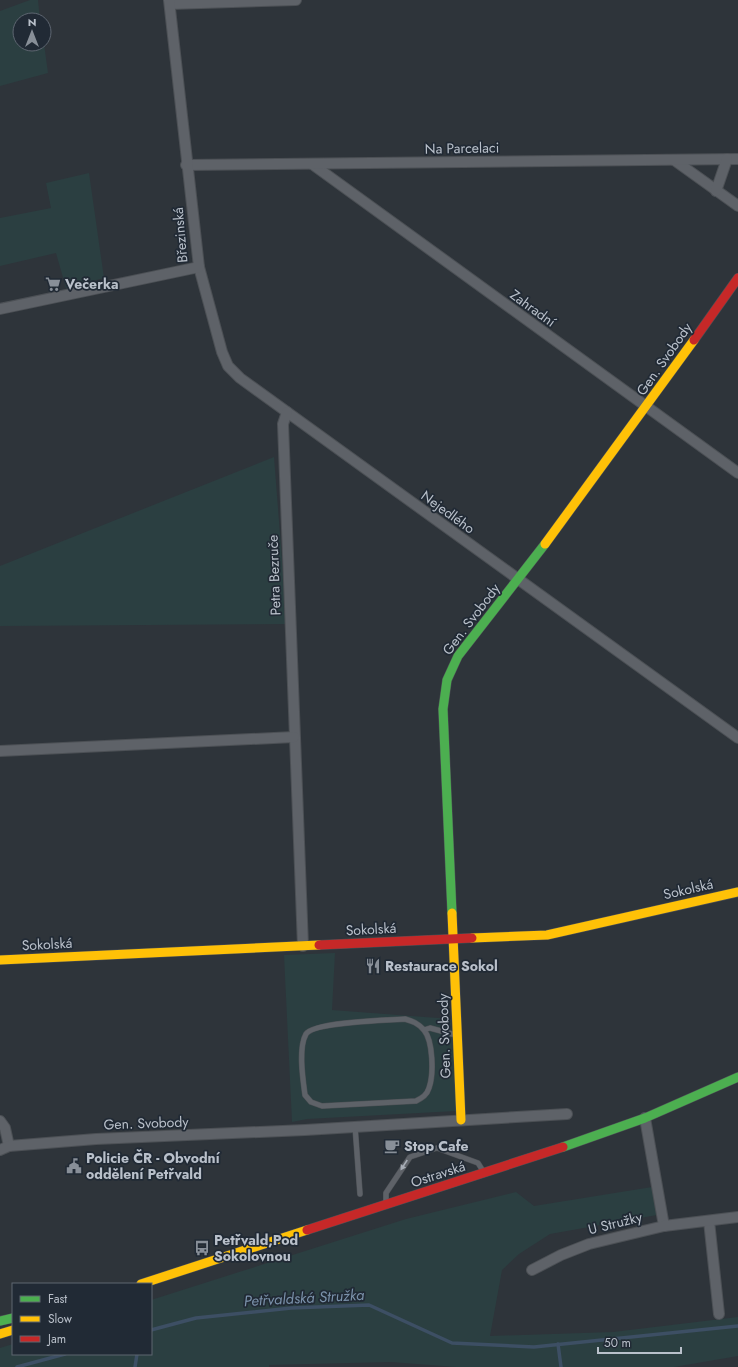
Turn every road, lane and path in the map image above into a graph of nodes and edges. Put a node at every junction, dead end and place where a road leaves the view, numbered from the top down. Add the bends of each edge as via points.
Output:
1 (296, 0) edge
2 (169, 2) edge
3 (727, 159) junction
4 (738, 159) edge
5 (674, 160) junction
6 (312, 164) junction
7 (186, 165) junction
8 (716, 190) junction
9 (738, 206) edge
10 (199, 267) junction
11 (738, 278) edge
12 (0, 309) edge
13 (646, 408) junction
14 (286, 412) junction
15 (738, 473) edge
16 (518, 580) junction
17 (294, 737) junction
18 (738, 738) edge
19 (0, 751) edge
20 (738, 892) edge
21 (453, 940) junction
22 (303, 946) junction
23 (0, 960) edge
24 (424, 1030) junction
25 (458, 1036) junction
26 (738, 1077) edge
27 (567, 1114) dead end
28 (645, 1118) junction
29 (461, 1120) junction
30 (0, 1122) edge
31 (355, 1126) junction
32 (5, 1148) edge
33 (484, 1174) junction
34 (360, 1194) dead end
35 (386, 1206) junction
36 (738, 1217) edge
37 (709, 1221) junction
38 (664, 1226) junction
39 (532, 1270) dead end
40 (144, 1283) edge
41 (719, 1314) dead end
42 (12, 1318) edge
43 (0, 1321) edge
44 (12, 1330) edge
45 (0, 1334) edge

1 - 2 street
2 - 7 street, Březinská
3 - 4 street, Na Parcelaci
3 - 5 street, Na Parcelaci
3 - 8 street
5 - 6 street, Na Parcelaci
5 - 8 street
6 - 7 street, Na Parcelaci
6 - 13 street, Zahradní
7 - 10 street, Březinská
8 - 9 street
10 - 12 street, Březinská
10 - 14 street, Nejedlého via 228,366
11 - 13 street, Gen. Svobody
13 - 15 street, Zahradní
13 - 16 street, Gen. Svobody
14 - 16 street, Nejedlého
14 - 17 street, Petra Bezruče via 283,424
16 - 18 street, Nejedlého
16 - 21 street, Gen. Svobody via 458,656 447,680 443,709
17 - 19 street
17 - 22 street, Petra Bezruče
20 - 21 street, Sokolská via 547,935
21 - 22 street, Sokolská
21 - 25 street, Gen. Svobody
22 - 23 street, Sokolská
24 - 24 lane via 415,1022 405,1019 320,1026 307,1033 303,1041 305,1095 311,1102 322,1106 416,1101 424,1097 430,1088 432,1063 430,1041
24 - 25 lane via 430,1028
25 - 29 street, Gen. Svobody
26 - 28 street, Ostravská
27 - 29 street, Gen. Svobody
28 - 33 street, Ostravská
28 - 38 street
29 - 31 street, Gen. Svobody
30 - 32 street via 5,1128
31 - 32 street, Gen. Svobody via 96,1139
31 - 34 lane
33 - 35 street, Ostravská
33 -> 35 lane via 478,1163 437,1148 410,1157 386,1193
35 - 40 street, Ostravská
36 - 37 street, U Stružky
37 - 38 street, U Stružky
37 - 41 street
38 - 39 street, U Stružky via 589,1244 561,1254
42 - 43 street
44 - 45 street

